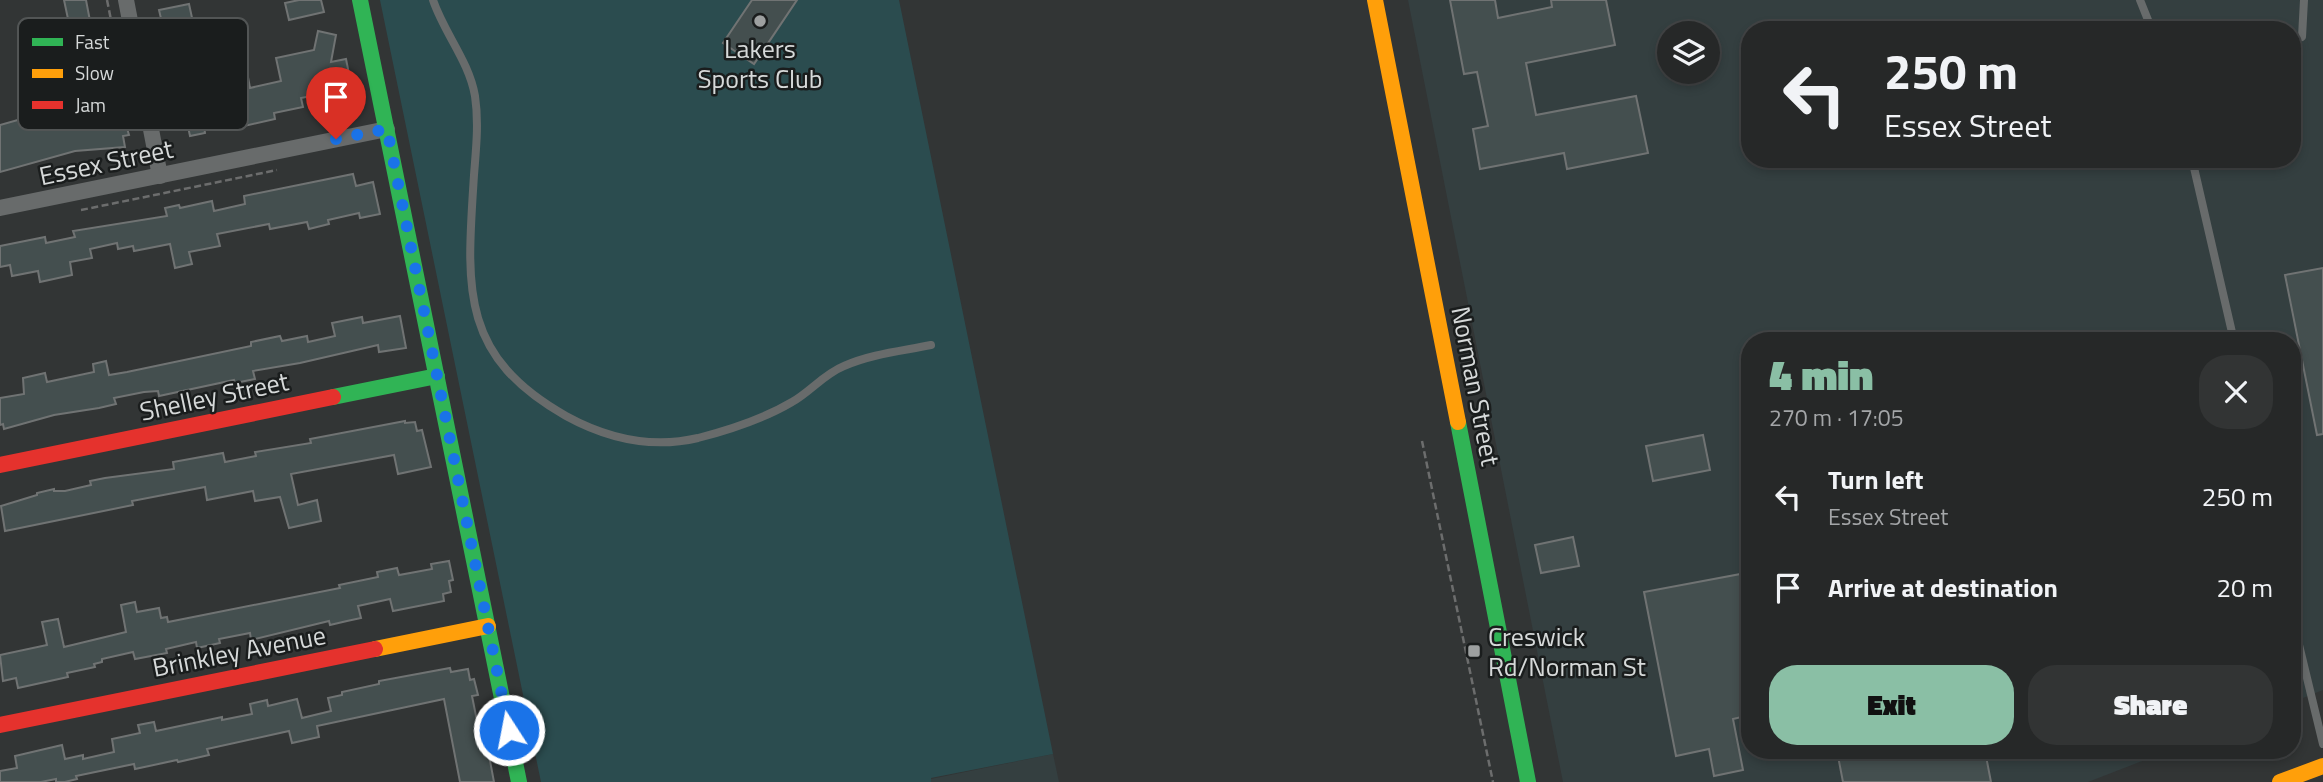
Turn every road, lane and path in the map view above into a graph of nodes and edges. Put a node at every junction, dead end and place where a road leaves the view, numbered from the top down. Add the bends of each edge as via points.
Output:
1 (107, 0) edge
2 (125, 0) edge
3 (360, 0) edge
4 (433, 0) edge
5 (1375, 0) edge
6 (2140, 0) edge
7 (2304, 0) edge
8 (111, 18) edge
9 (129, 18) edge
10 (2148, 21) edge
11 (2301, 37) edge
12 (387, 129) junction
13 (151, 130) edge
14 (2194, 168) edge
15 (279, 169) dead end
16 (160, 176) junction
17 (158, 195) dead end
18 (0, 208) edge
19 (2232, 332) edge
20 (931, 345) dead end
21 (437, 376) junction
22 (1422, 441) dead end
23 (0, 465) edge
24 (488, 626) junction
25 (2301, 653) edge
26 (0, 725) edge
27 (2323, 744) edge
28 (2323, 766) edge
29 (519, 782) edge
30 (1493, 782) edge
31 (1528, 782) edge
32 (2280, 782) edge

1 - 8 path
2 - 9 street
3 - 12 main road
4 - 20 lane via 474,94 477,125 468,248 474,312 488,348 540,401 621,440 657,443 697,438 792,402 841,367
5 - 31 main road, Norman Street
6 - 10 lane
7 - 11 lane
12 - 16 street, Essex Street
12 - 21 main road
13 - 16 street
14 - 19 lane
15 - 17 path
16 - 18 street, Essex Street
21 - 23 main road, Shelley Street
21 - 24 main road
22 - 30 path
24 - 26 main road, Brinkley Avenue
24 - 29 main road
25 - 27 lane
28 - 32 main road

